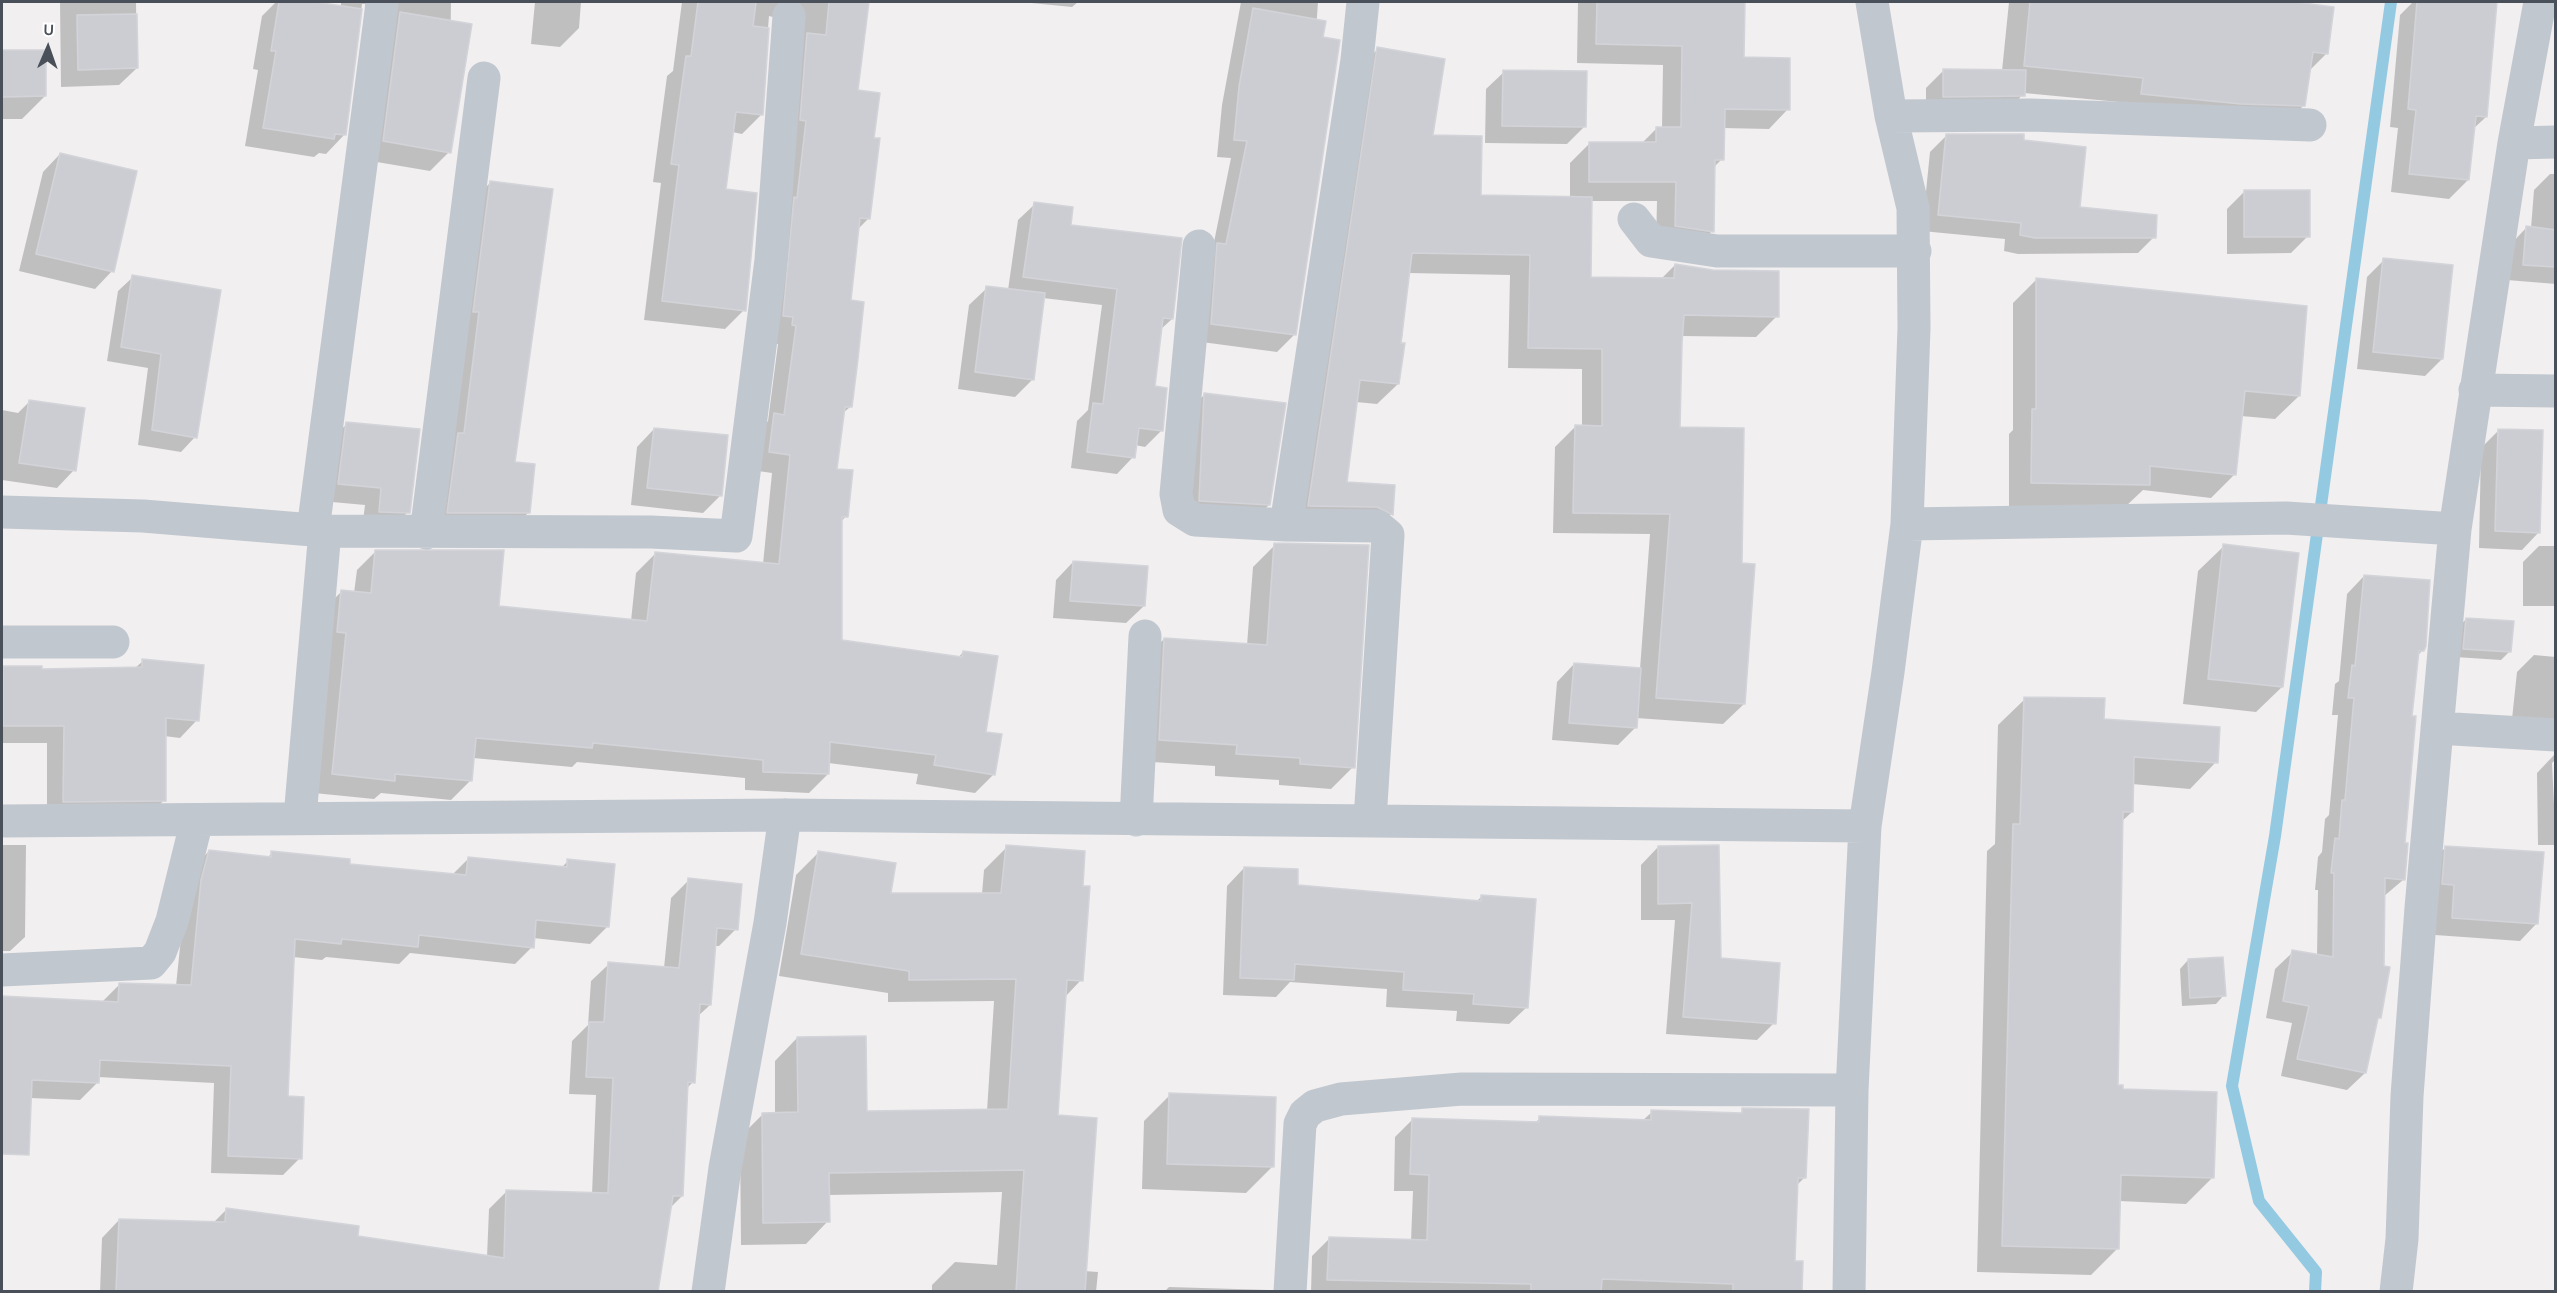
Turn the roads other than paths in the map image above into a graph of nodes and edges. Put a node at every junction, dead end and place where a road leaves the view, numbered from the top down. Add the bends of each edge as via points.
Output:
1 (1363, 2) edge
2 (1872, 2) edge
3 (2540, 2) edge
4 (382, 4) dead end
5 (789, 16) dead end
6 (484, 78) dead end
7 (1891, 116) junction
8 (2310, 125) dead end
9 (2556, 142) edge
10 (2514, 143) junction
11 (1634, 219) dead end
12 (1199, 246) dead end
13 (1915, 250) junction
14 (2475, 390) junction
15 (2556, 391) edge
16 (2, 512) edge
17 (1906, 524) junction
18 (1287, 525) junction
19 (2455, 529) junction
20 (319, 530) junction
21 (426, 533) junction
22 (1145, 636) dead end
23 (2, 642) edge
24 (113, 642) dead end
25 (2437, 728) junction
26 (2556, 735) edge
27 (785, 815) junction
28 (300, 818) junction
29 (1370, 819) junction
30 (197, 820) junction
31 (1136, 820) junction
32 (2, 821) edge
33 (1864, 826) junction
34 (2, 970) edge
35 (1852, 1090) junction
36 (708, 1292) edge
37 (1290, 1292) edge
38 (1849, 1292) edge
39 (2396, 1292) edge

1 - 18 street
2 - 7 street
3 - 10 street
4 - 20 street
5 - 21 street via 771,260 736,536 651,532
6 - 21 street
7 - 8 street via 2031,115
7 - 13 street via 1913,208
9 - 10 street
10 - 14 street
11 - 13 street via 1652,241 1717,251
12 - 18 street via 1176,494 1179,510 1195,520
13 - 17 street
14 - 15 street
14 - 19 street
16 - 20 street via 143,516
17 - 19 street via 2286,518
17 - 33 street
18 - 29 street via 1377,526 1388,535
19 - 25 street
20 - 21 street
20 - 28 street
22 - 31 street
23 - 24 street
25 - 26 street
25 - 39 street
27 - 28 street
27 - 31 street
27 - 36 street
28 - 30 street
29 - 31 street
29 - 33 street
30 - 32 street
30 - 34 street via 172,921 160,952 151,963
33 - 35 street
35 - 37 street via 1462,1089 1341,1099 1315,1106 1300,1124
35 - 38 street

